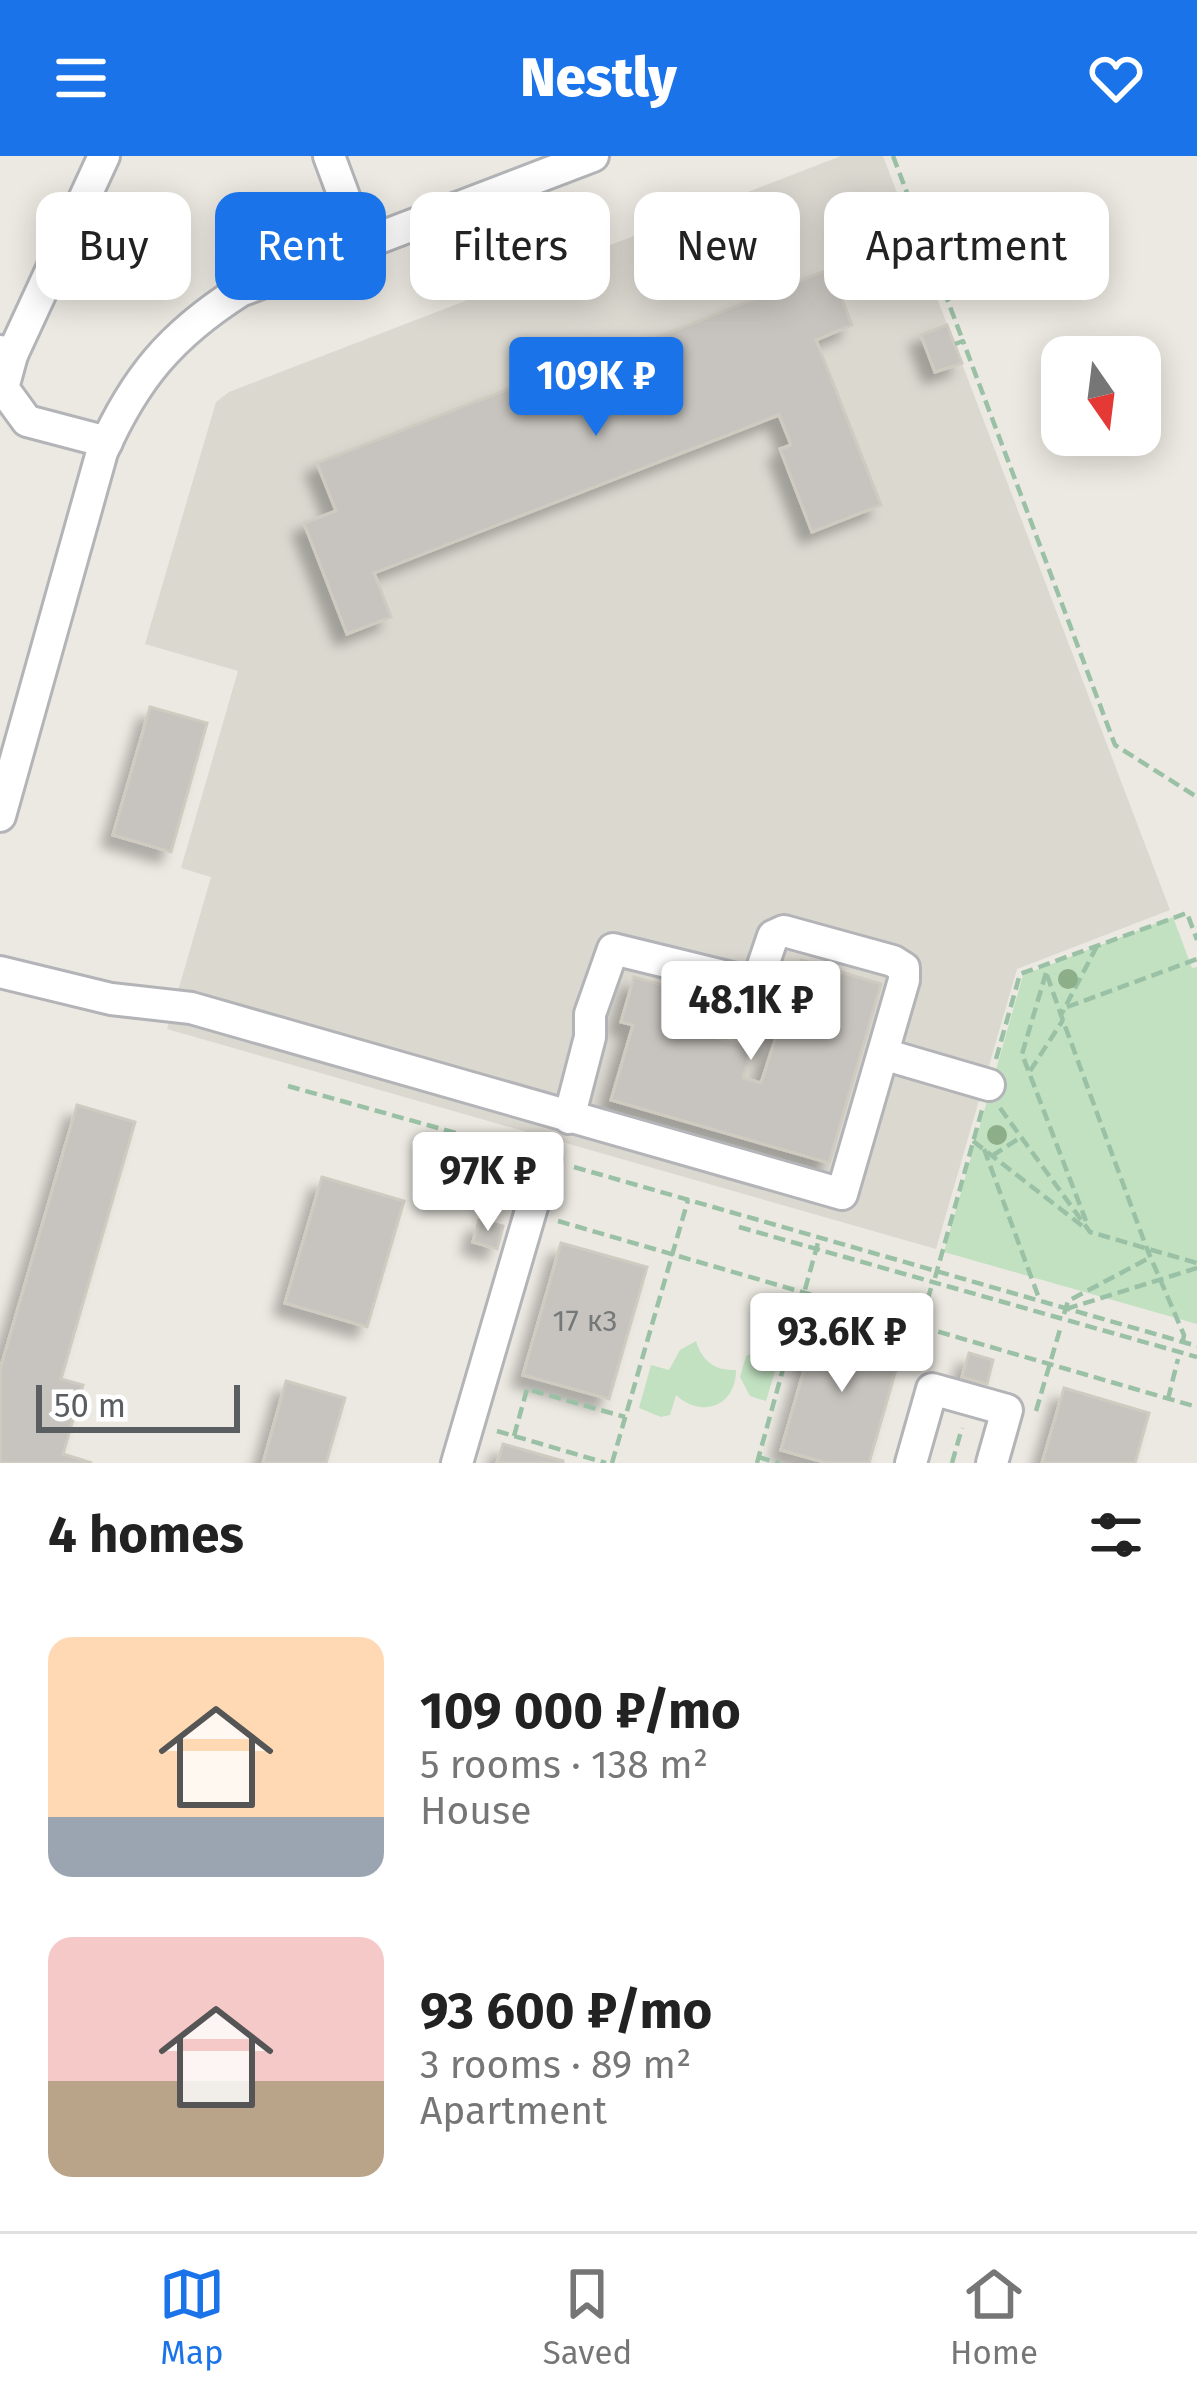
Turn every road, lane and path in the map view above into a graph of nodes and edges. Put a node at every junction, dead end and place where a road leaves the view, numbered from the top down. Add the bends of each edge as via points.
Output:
1 (104, 156) edge
2 (328, 156) edge
3 (593, 156) edge
4 (892, 156) edge
5 (342, 192) edge
6 (386, 233) edge
7 (226, 300) edge
8 (963, 341) junction
9 (955, 344) dead end
10 (6, 353) edge
11 (107, 442) junction
12 (1197, 797) edge
13 (0, 816) edge
14 (1197, 914) edge
15 (1189, 917) junction
16 (1197, 940) edge
17 (1097, 946) junction
18 (1197, 959) edge
19 (1045, 969) junction
20 (0, 972) edge
21 (1063, 1014) junction
22 (883, 1054) junction
23 (1029, 1072) junction
24 (288, 1086) dead end
25 (988, 1088) junction
26 (569, 1118) junction
27 (1021, 1137) junction
28 (973, 1141) junction
29 (984, 1149) junction
30 (992, 1156) junction
31 (546, 1159) junction
32 (688, 1201) junction
33 (553, 1220) dead end
34 (739, 1227) dead end
35 (1090, 1232) junction
36 (819, 1239) junction
37 (816, 1249) junction
38 (1147, 1249) junction
39 (673, 1254) junction
40 (1151, 1257) junction
41 (1197, 1266) edge
42 (1122, 1273) junction
43 (935, 1275) junction
44 (1160, 1280) junction
45 (1131, 1288) junction
46 (805, 1293) junction
47 (1040, 1301) junction
48 (1065, 1311) junction
49 (1060, 1326) dead end
50 (1182, 1344) junction
51 (1197, 1346) edge
52 (1197, 1357) edge
53 (1178, 1359) dead end
54 (1050, 1364) junction
55 (1168, 1399) junction
56 (970, 1400) junction
57 (1197, 1407) edge
58 (625, 1417) junction
59 (492, 1430) dead end
60 (514, 1436) junction
61 (758, 1460) edge
62 (457, 1463) edge
63 (609, 1463) edge
64 (779, 1463) edge
65 (911, 1463) edge
66 (952, 1463) edge
67 (992, 1463) edge

1 - 10 street
2 - 5 street
3 - 6 street
4 - 8 path
7 - 11 street via 167,349 128,396
8 - 9 path
8 - 12 path via 1115,745
10 - 11 street via 4,388 27,421
11 - 13 street
14 - 15 path
15 - 16 path
15 - 17 path
17 - 19 path
17 - 21 path
18 - 21 path
19 - 21 path
19 - 23 path via 1022,1054
19 - 25 path via 1020,974
20 - 26 street via 191,1008
21 - 23 path
21 - 38 path
22 - 25 street
22 - 26 street via 842,1194
22 - 26 street via 905,974 893,961 784,931 773,937 763,974 748,982 613,949
23 - 35 path
24 - 31 path
25 - 27 path
25 - 28 path
27 - 30 path
27 - 35 path
28 - 29 path
28 - 43 path
29 - 30 path
29 - 47 path
30 - 35 path
31 - 32 path
31 - 62 street
32 - 36 path
32 - 39 path
33 - 39 path
34 - 37 path
35 - 38 path
36 - 37 path
36 - 43 path
37 - 46 path
37 - 52 path
38 - 40 path
38 - 41 path
39 - 46 path
39 - 58 path
40 - 42 path
40 - 44 path
41 - 44 path
42 - 45 path
42 - 48 path via 1068,1301
43 - 47 path
44 - 45 path
44 - 50 path
45 - 48 path
46 - 54 path
46 - 61 path
47 - 48 path
48 - 50 path
49 - 54 path
50 - 51 path
53 - 55 path
54 - 55 path
55 - 57 path
56 - 65 street via 932,1389
56 - 66 path
56 - 67 street via 1007,1410
58 - 60 path via 527,1389
58 - 63 path
59 - 60 path
60 - 63 path
61 - 64 path

